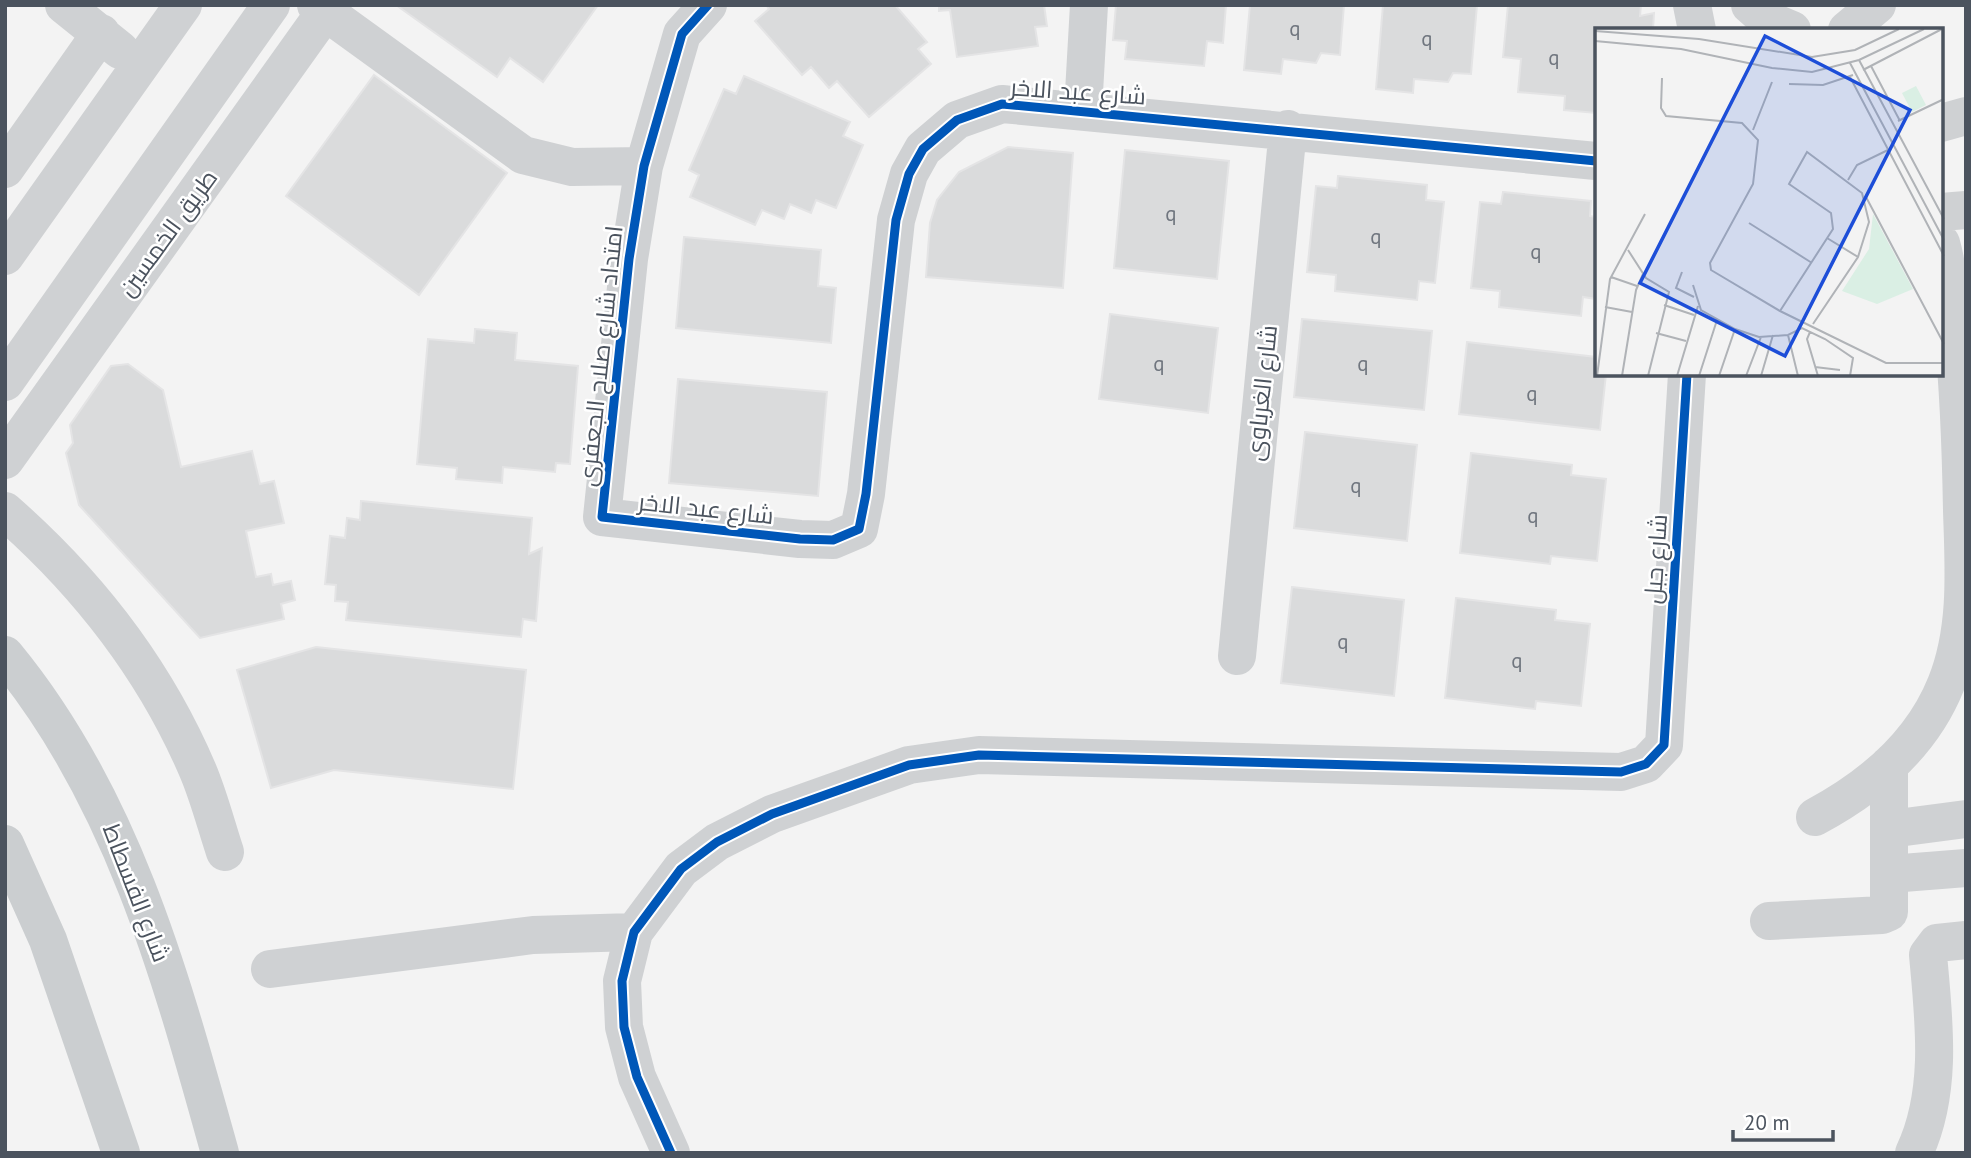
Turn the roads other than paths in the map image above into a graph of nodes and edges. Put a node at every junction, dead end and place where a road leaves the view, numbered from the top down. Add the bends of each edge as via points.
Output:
1 (64, 5) edge
2 (183, 5) edge
3 (271, 5) edge
4 (708, 5) edge
5 (1089, 5) edge
6 (1692, 5) edge
7 (1750, 5) edge
8 (1877, 5) edge
9 (324, 8) edge
10 (687, 20) edge
11 (1697, 28) edge
12 (1787, 28) edge
13 (1849, 28) edge
14 (101, 33) junction
15 (139, 67) junction
16 (1083, 110) junction
17 (1966, 116) edge
18 (1943, 122) edge
19 (1288, 129) junction
20 (1595, 161) edge
21 (644, 166) junction
22 (5, 169) edge
23 (1966, 210) edge
24 (1943, 212) edge
25 (5, 256) edge
26 (1943, 257) edge
27 (1687, 376) edge
28 (5, 382) edge
29 (1963, 400) edge
30 (5, 460) edge
31 (5, 511) edge
32 (602, 517) joint
33 (1964, 549) edge
34 (5, 654) edge
35 (1237, 656) dead end
36 (1950, 712) edge
37 (1889, 765) junction
38 (1815, 817) dead end
39 (1966, 819) edge
40 (1890, 830) junction
41 (5, 844) edge
42 (225, 852) dead end
43 (1966, 869) edge
44 (1891, 874) junction
45 (1769, 921) dead end
46 (634, 932) junction
47 (1955, 941) edge
48 (270, 969) dead end
49 (121, 1153) edge
50 (220, 1153) edge
51 (671, 1153) edge
52 (1914, 1153) edge

1 - 14 street
2 - 15 street
3 - 28 street, طريق الخمسين
4 - 10 street, امتداد شارع صلاح الجعفرى
5 - 16 street
6 - 11 street
7 - 12 street via 1766,19
8 - 13 street
9 - 21 street via 523,155 572,167
9 - 30 street, طريق الخمسين
10 - 21 street, امتداد شارع صلاح الجعفرى
14 - 15 street
14 - 22 street
15 - 25 street
16 - 19 street, شارع عبد الاخر
16 - 32 street, شارع عبد الاخر via 1002,104 957,120 923,149 896,220 859,529 833,541
17 - 18 street
19 - 20 street, شارع عبد الاخر
19 - 35 street, شارع الغرباوى
21 - 32 street, امتداد شارع صلاح الجعفرى via 629,259
23 - 24 street
26 - 29 street
27 - 46 street, شارع جبل via 1664,745 1646,764 1621,772 979,755 909,765 772,814 717,842 681,869
29 - 33 street
31 - 42 street via 78,581 144,669 198,771
33 - 36 street via 1961,632 1946,685
34 - 50 main road, شارع الفسطاط via 71,746 102,804 156,939
36 - 37 street
37 - 38 street via 1862,789
37 - 40 street
39 - 40 street
40 - 44 street
41 - 49 main road via 48,940
43 - 44 street
44 - 45 street via 1891,904 1889,912 1882,915
46 - 48 street via 533,935
46 - 51 street via 622,981 624,1027 637,1077
47 - 52 street via 1937,943 1928,955 1933,1084 1929,1112

